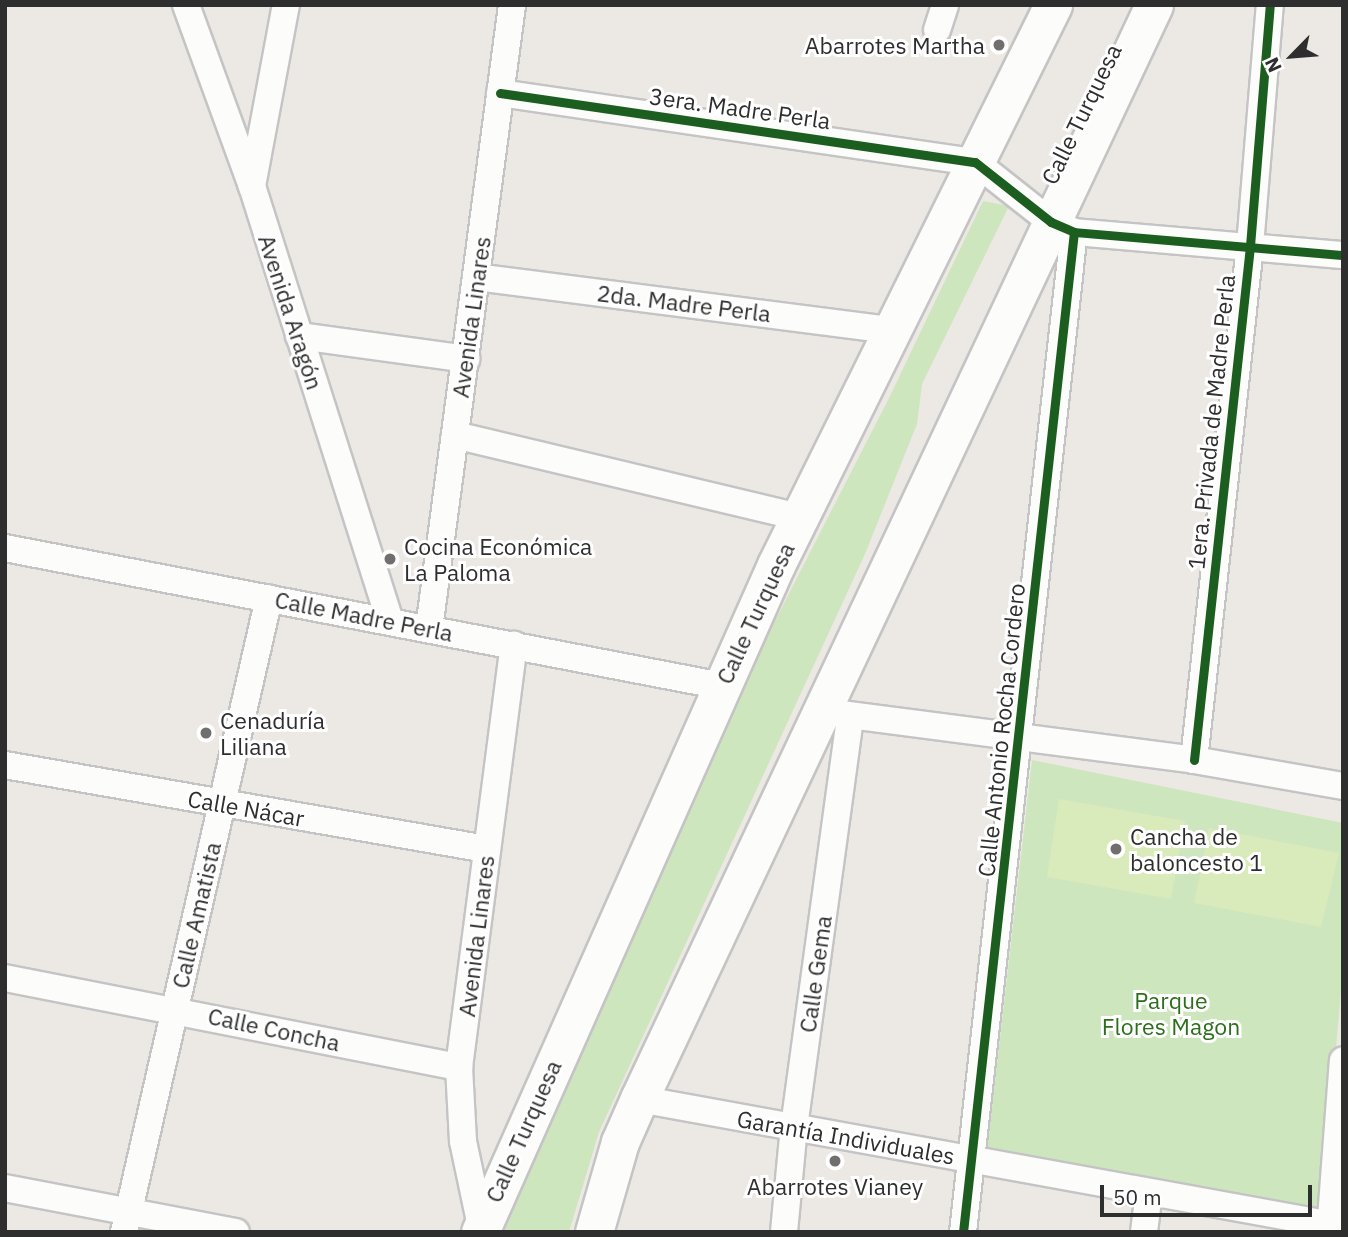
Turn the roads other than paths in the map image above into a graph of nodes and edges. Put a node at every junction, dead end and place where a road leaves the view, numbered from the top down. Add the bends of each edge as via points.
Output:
1 (186, 5) edge
2 (286, 5) edge
3 (512, 5) edge
4 (1053, 5) edge
5 (1154, 5) edge
6 (1270, 5) edge
7 (500, 93) junction
8 (975, 162) junction
9 (252, 186) junction
10 (1062, 227) junction
11 (1250, 246) junction
12 (1343, 255) edge
13 (476, 277) junction
14 (892, 330) junction
15 (299, 336) junction
16 (466, 359) junction
17 (455, 435) junction
18 (799, 517) junction
19 (5, 548) edge
20 (269, 597) junction
21 (390, 621) junction
22 (429, 629) junction
23 (514, 645) junction
24 (722, 685) junction
25 (835, 714) junction
26 (1020, 740) junction
27 (1194, 760) junction
28 (5, 765) edge
29 (1343, 786) edge
30 (222, 804) junction
31 (487, 849) junction
32 (5, 978) edge
33 (175, 1009) junction
34 (1343, 1060) edge
35 (459, 1067) junction
36 (639, 1099) junction
37 (794, 1127) junction
38 (971, 1160) junction
39 (5, 1188) edge
40 (1149, 1192) junction
41 (126, 1221) edge
42 (1334, 1228) edge
43 (480, 1229) edge
44 (236, 1232) edge
45 (594, 1232) edge
46 (784, 1232) edge
47 (963, 1232) edge
48 (1144, 1232) edge

1 - 9 street, Avenida Aragón
2 - 9 street
3 - 7 street, Avenida Linares
4 - 8 main road, Calle Turquesa
5 - 10 main road, Calle Turquesa
6 - 11 street, 1era. Privada de Madre Perla
7 - 8 street, 3era. Madre Perla
7 - 13 street, Avenida Linares
8 - 10 street
8 - 14 main road, Calle Turquesa
9 - 15 street, Avenida Aragón
10 - 11 street
10 - 25 main road, Calle Turquesa via 956,432
10 - 26 street, Calle Antonio Rocha Cordero
11 - 12 street
11 - 27 street, 1era. Privada de Madre Perla
13 - 14 street, 2da. Madre Perla
13 - 16 street, Avenida Linares
14 - 18 main road, Calle Turquesa
15 - 16 street
15 - 21 street, Avenida Aragón
16 - 17 street, Avenida Linares
17 - 18 street
17 - 22 street, Avenida Linares
18 - 24 main road, Calle Turquesa
19 - 20 street, Calle Madre Perla
20 - 21 street, Calle Madre Perla
20 - 30 street, Calle Amatista
21 - 22 street, Calle Madre Perla
22 - 23 street, Calle Madre Perla
23 - 24 street, Calle Madre Perla
23 - 31 street, Avenida Linares
24 - 43 main road, Calle Turquesa
25 - 26 street
25 - 36 main road, Calle Turquesa
25 - 37 street, Calle Gema
26 - 27 street
26 - 38 street, Calle Antonio Rocha Cordero
27 - 29 street
28 - 30 street, Calle Nácar
30 - 31 street, Calle Nácar
30 - 33 street, Calle Amatista
31 - 35 street, Avenida Linares
32 - 33 street, Calle Concha
33 - 35 street, Calle Concha
33 - 41 street, Calle Amatista
34 - 42 street
35 - 43 street, Avenida Linares via 463,1142
36 - 37 street, Garantía Individuales
36 - 45 main road, Calle Turquesa via 620,1142
37 - 38 street, Garantía Individuales
37 - 46 street, Calle Gema
38 - 40 street, Garantía Individuales
38 - 47 street, Calle Antonio Rocha Cordero
39 - 41 street
40 - 42 street, Garantía Individuales
40 - 48 street
41 - 44 street

